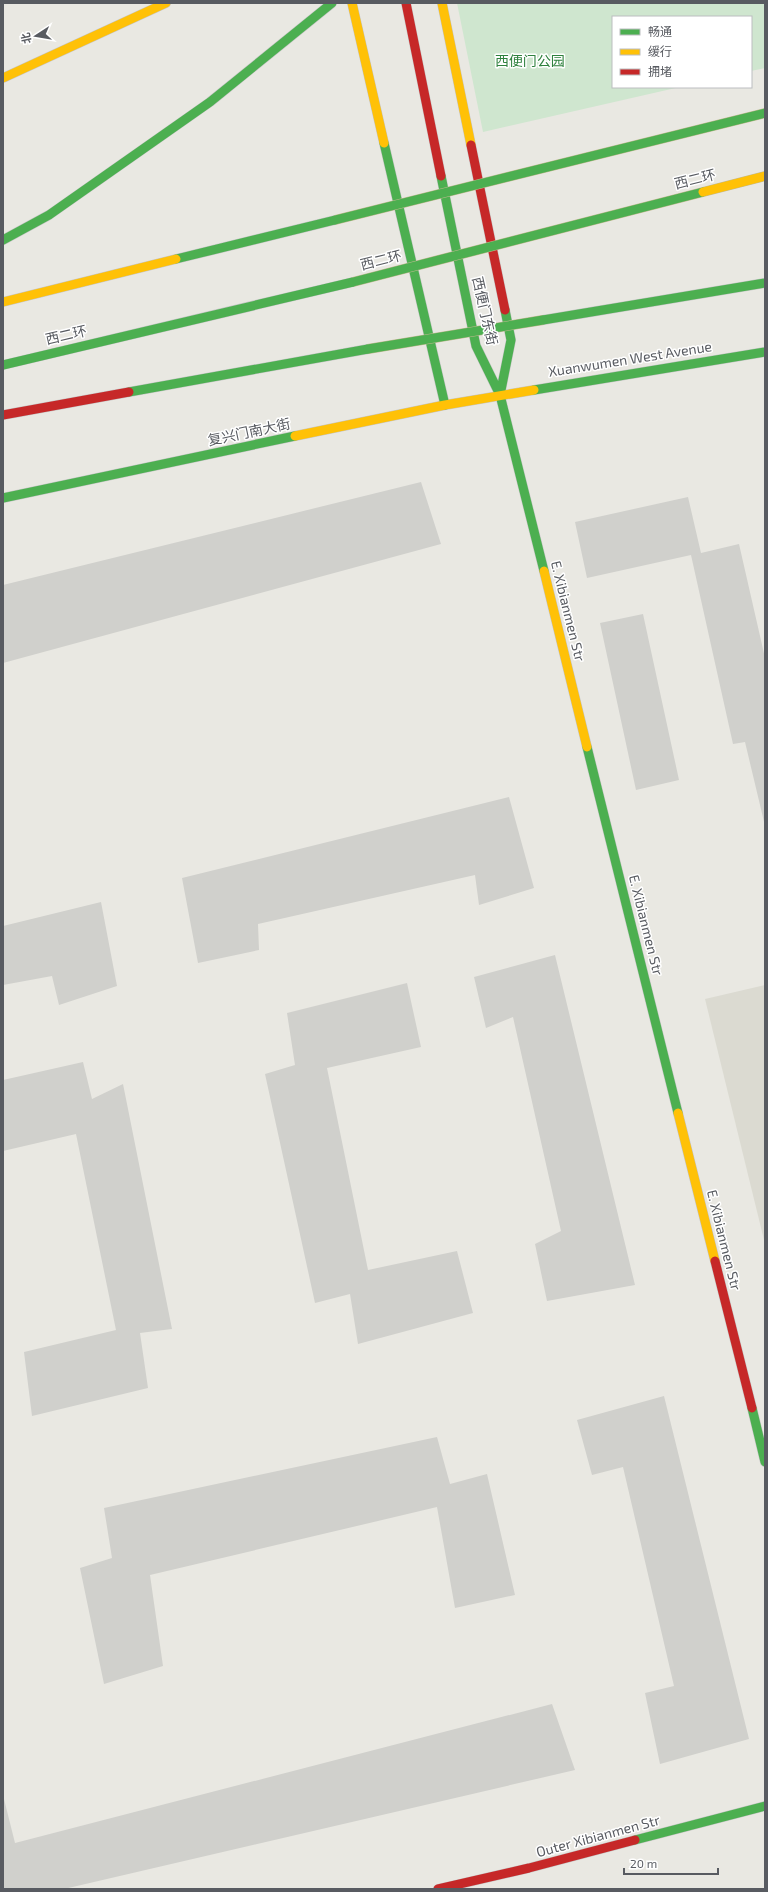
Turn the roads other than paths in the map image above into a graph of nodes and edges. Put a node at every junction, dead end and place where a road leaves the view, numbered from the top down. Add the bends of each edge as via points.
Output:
1 (166, 3) edge
2 (332, 3) edge
3 (352, 3) edge
4 (406, 3) edge
5 (442, 3) edge
6 (3, 78) edge
7 (765, 113) edge
8 (765, 176) edge
9 (3, 240) edge
10 (765, 283) edge
11 (3, 302) edge
12 (765, 352) edge
13 (3, 365) edge
14 (500, 395) junction
15 (445, 405) junction
16 (3, 414) edge
17 (3, 498) edge
18 (765, 1462) edge
19 (765, 1806) edge
20 (438, 1889) edge

1 - 6 main road
2 - 9 main road via 204,107 49,216
3 - 15 main road
4 - 14 main road, 西便门东街 via 476,346
5 - 14 main road, 西便门东街 via 511,340
7 - 11 main road, bridge
8 - 13 main road, 西二环, bridge via 353,282
10 - 16 main road, bridge via 368,349
12 - 14 main road, Xuanwumen West Avenue
14 - 15 main road, 复兴门南大街
14 - 18 main road, E. Xibianmen Str
15 - 17 main road, 复兴门南大街
19 - 20 main road, Outer Xibianmen Str via 529,1868

